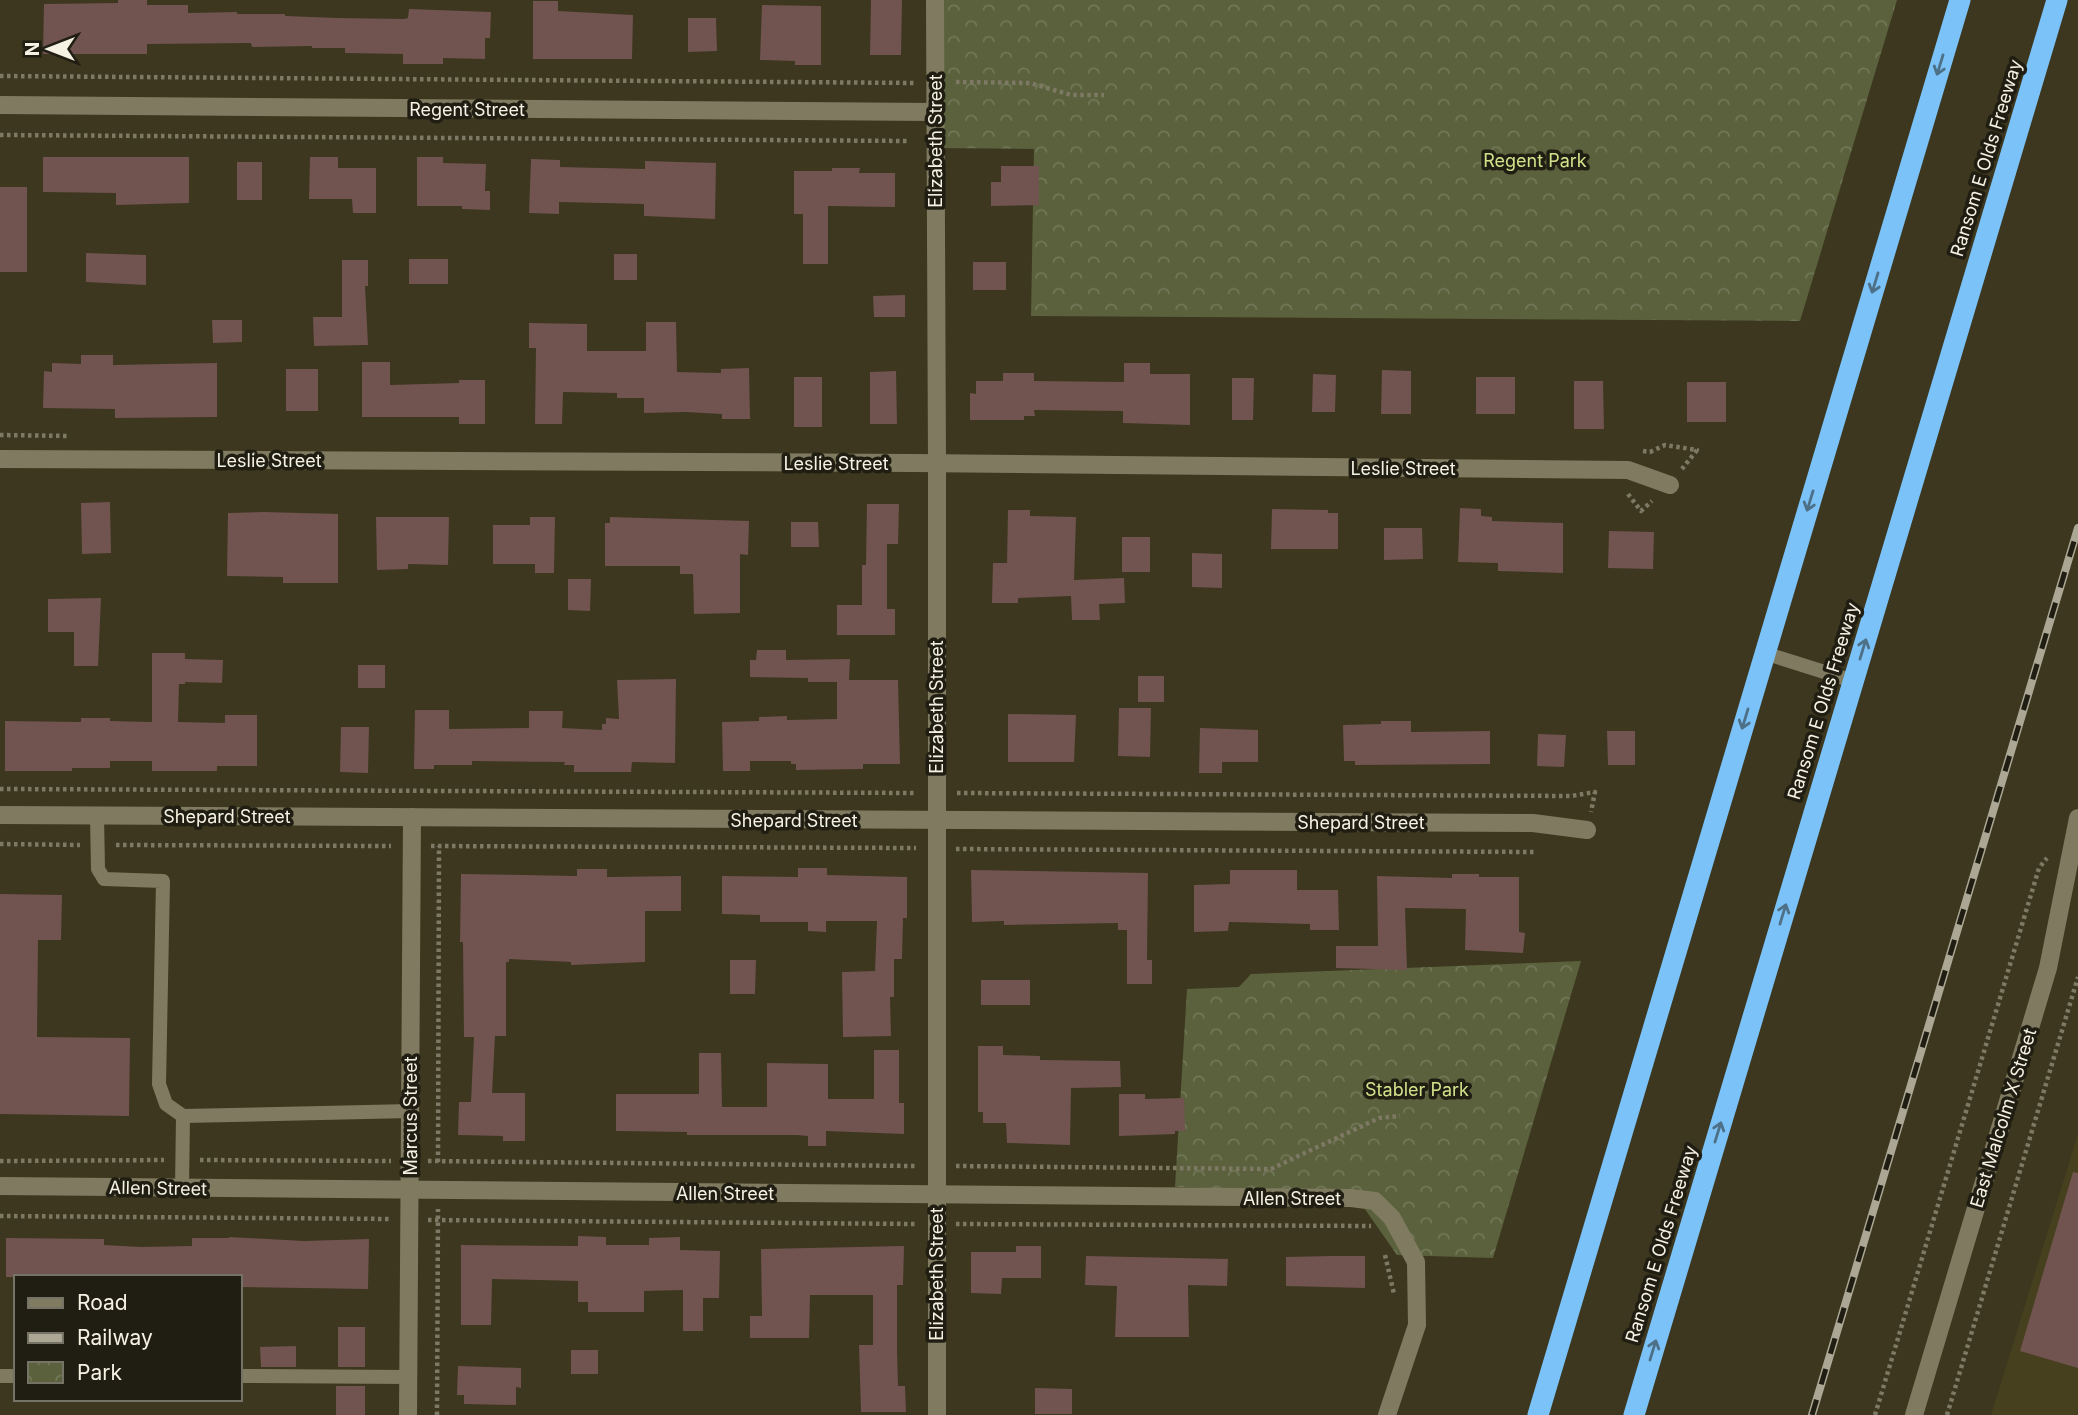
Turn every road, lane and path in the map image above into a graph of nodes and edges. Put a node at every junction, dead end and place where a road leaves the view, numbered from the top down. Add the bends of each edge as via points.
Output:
1 (935, 0) edge
2 (1960, 0) edge
3 (2057, 0) edge
4 (0, 76) edge
5 (935, 83) junction
6 (1104, 95) dead end
7 (0, 105) edge
8 (935, 112) junction
9 (0, 135) edge
10 (910, 141) dead end
11 (0, 459) edge
12 (937, 464) junction
13 (1670, 485) dead end
14 (1764, 653) junction
15 (1853, 681) junction
16 (0, 789) edge
17 (936, 792) junction
18 (0, 815) edge
19 (97, 816) junction
20 (412, 817) junction
21 (936, 821) junction
22 (2077, 823) edge
23 (1587, 830) joint
24 (0, 844) edge
25 (97, 845) junction
26 (412, 846) junction
27 (439, 846) junction
28 (936, 849) junction
29 (1536, 852) dead end
30 (2078, 977) edge
31 (411, 1111) junction
32 (183, 1116) junction
33 (1400, 1116) dead end
34 (183, 1160) junction
35 (0, 1161) edge
36 (410, 1161) junction
37 (438, 1161) junction
38 (936, 1166) junction
39 (0, 1186) edge
40 (182, 1189) junction
41 (410, 1190) junction
42 (438, 1190) junction
43 (936, 1195) junction
44 (0, 1216) edge
45 (410, 1219) junction
46 (438, 1220) junction
47 (936, 1224) junction
48 (1377, 1237) dead end
49 (1382, 1248) dead end
50 (1394, 1298) dead end
51 (242, 1376) edge
52 (409, 1377) junction
53 (408, 1415) edge
54 (437, 1415) edge
55 (937, 1415) edge
56 (1387, 1415) edge
57 (1538, 1415) edge
58 (1634, 1415) edge
59 (1875, 1415) edge
60 (1914, 1415) edge
61 (1947, 1415) edge

1 - 5 street, Elizabeth Street
2 -> 14 highway
15 -> 3 highway, Ransom E Olds Freeway
4 - 5 path
5 - 6 path via 1030,83 1071,95
5 - 8 street, Elizabeth Street
7 - 8 street, Regent Street
8 - 12 street, Elizabeth Street
9 - 10 path
11 - 12 street, Leslie Street
12 - 13 street, Leslie Street via 1628,470
12 - 17 street, Elizabeth Street
14 - 15 lane
14 -> 57 highway
58 -> 15 highway, Ransom E Olds Freeway
16 - 17 path
17 - 21 street, Elizabeth Street
17 - 23 path via 1571,796 1595,792
18 - 19 street, Shepard Street
19 - 20 street, Shepard Street
19 - 25 lane
20 - 21 street, Shepard Street
20 - 26 street, Marcus Street
21 - 23 street, Shepard Street via 1533,823
21 - 28 street, Elizabeth Street
22 - 59 path via 2039,868
22 - 60 street, East Malcolm X Street via 2048,968
24 - 25 path
25 - 26 path
25 - 32 lane via 98,869 104,879 163,881 159,1084 166,1104
26 - 27 path
26 - 31 street, Marcus Street
27 - 28 path
27 - 37 path
28 - 29 path
28 - 38 street, Elizabeth Street
30 - 61 path
31 - 32 lane
31 - 36 street, Marcus Street
32 - 34 lane
33 - 38 path via 1379,1118 1271,1169
34 - 35 path
34 - 36 path
34 - 40 lane
36 - 37 path
36 - 41 street, Marcus Street
37 - 38 path
37 - 42 path
38 - 43 street, Elizabeth Street
39 - 40 street, Allen Street
40 - 41 street, Allen Street
41 - 42 street, Allen Street
41 - 45 street, Marcus Street
42 - 43 street, Allen Street
42 - 46 path
43 - 47 street, Elizabeth Street
43 - 56 street, Allen Street via 1375,1201 1392,1218 1416,1262 1417,1325
44 - 45 path
45 - 46 path
45 - 52 street, Marcus Street
46 - 47 path
46 - 54 path
47 - 48 path via 1372,1226
47 - 55 street, Elizabeth Street
49 - 50 path
51 - 52 lane
52 - 53 street, Marcus Street

